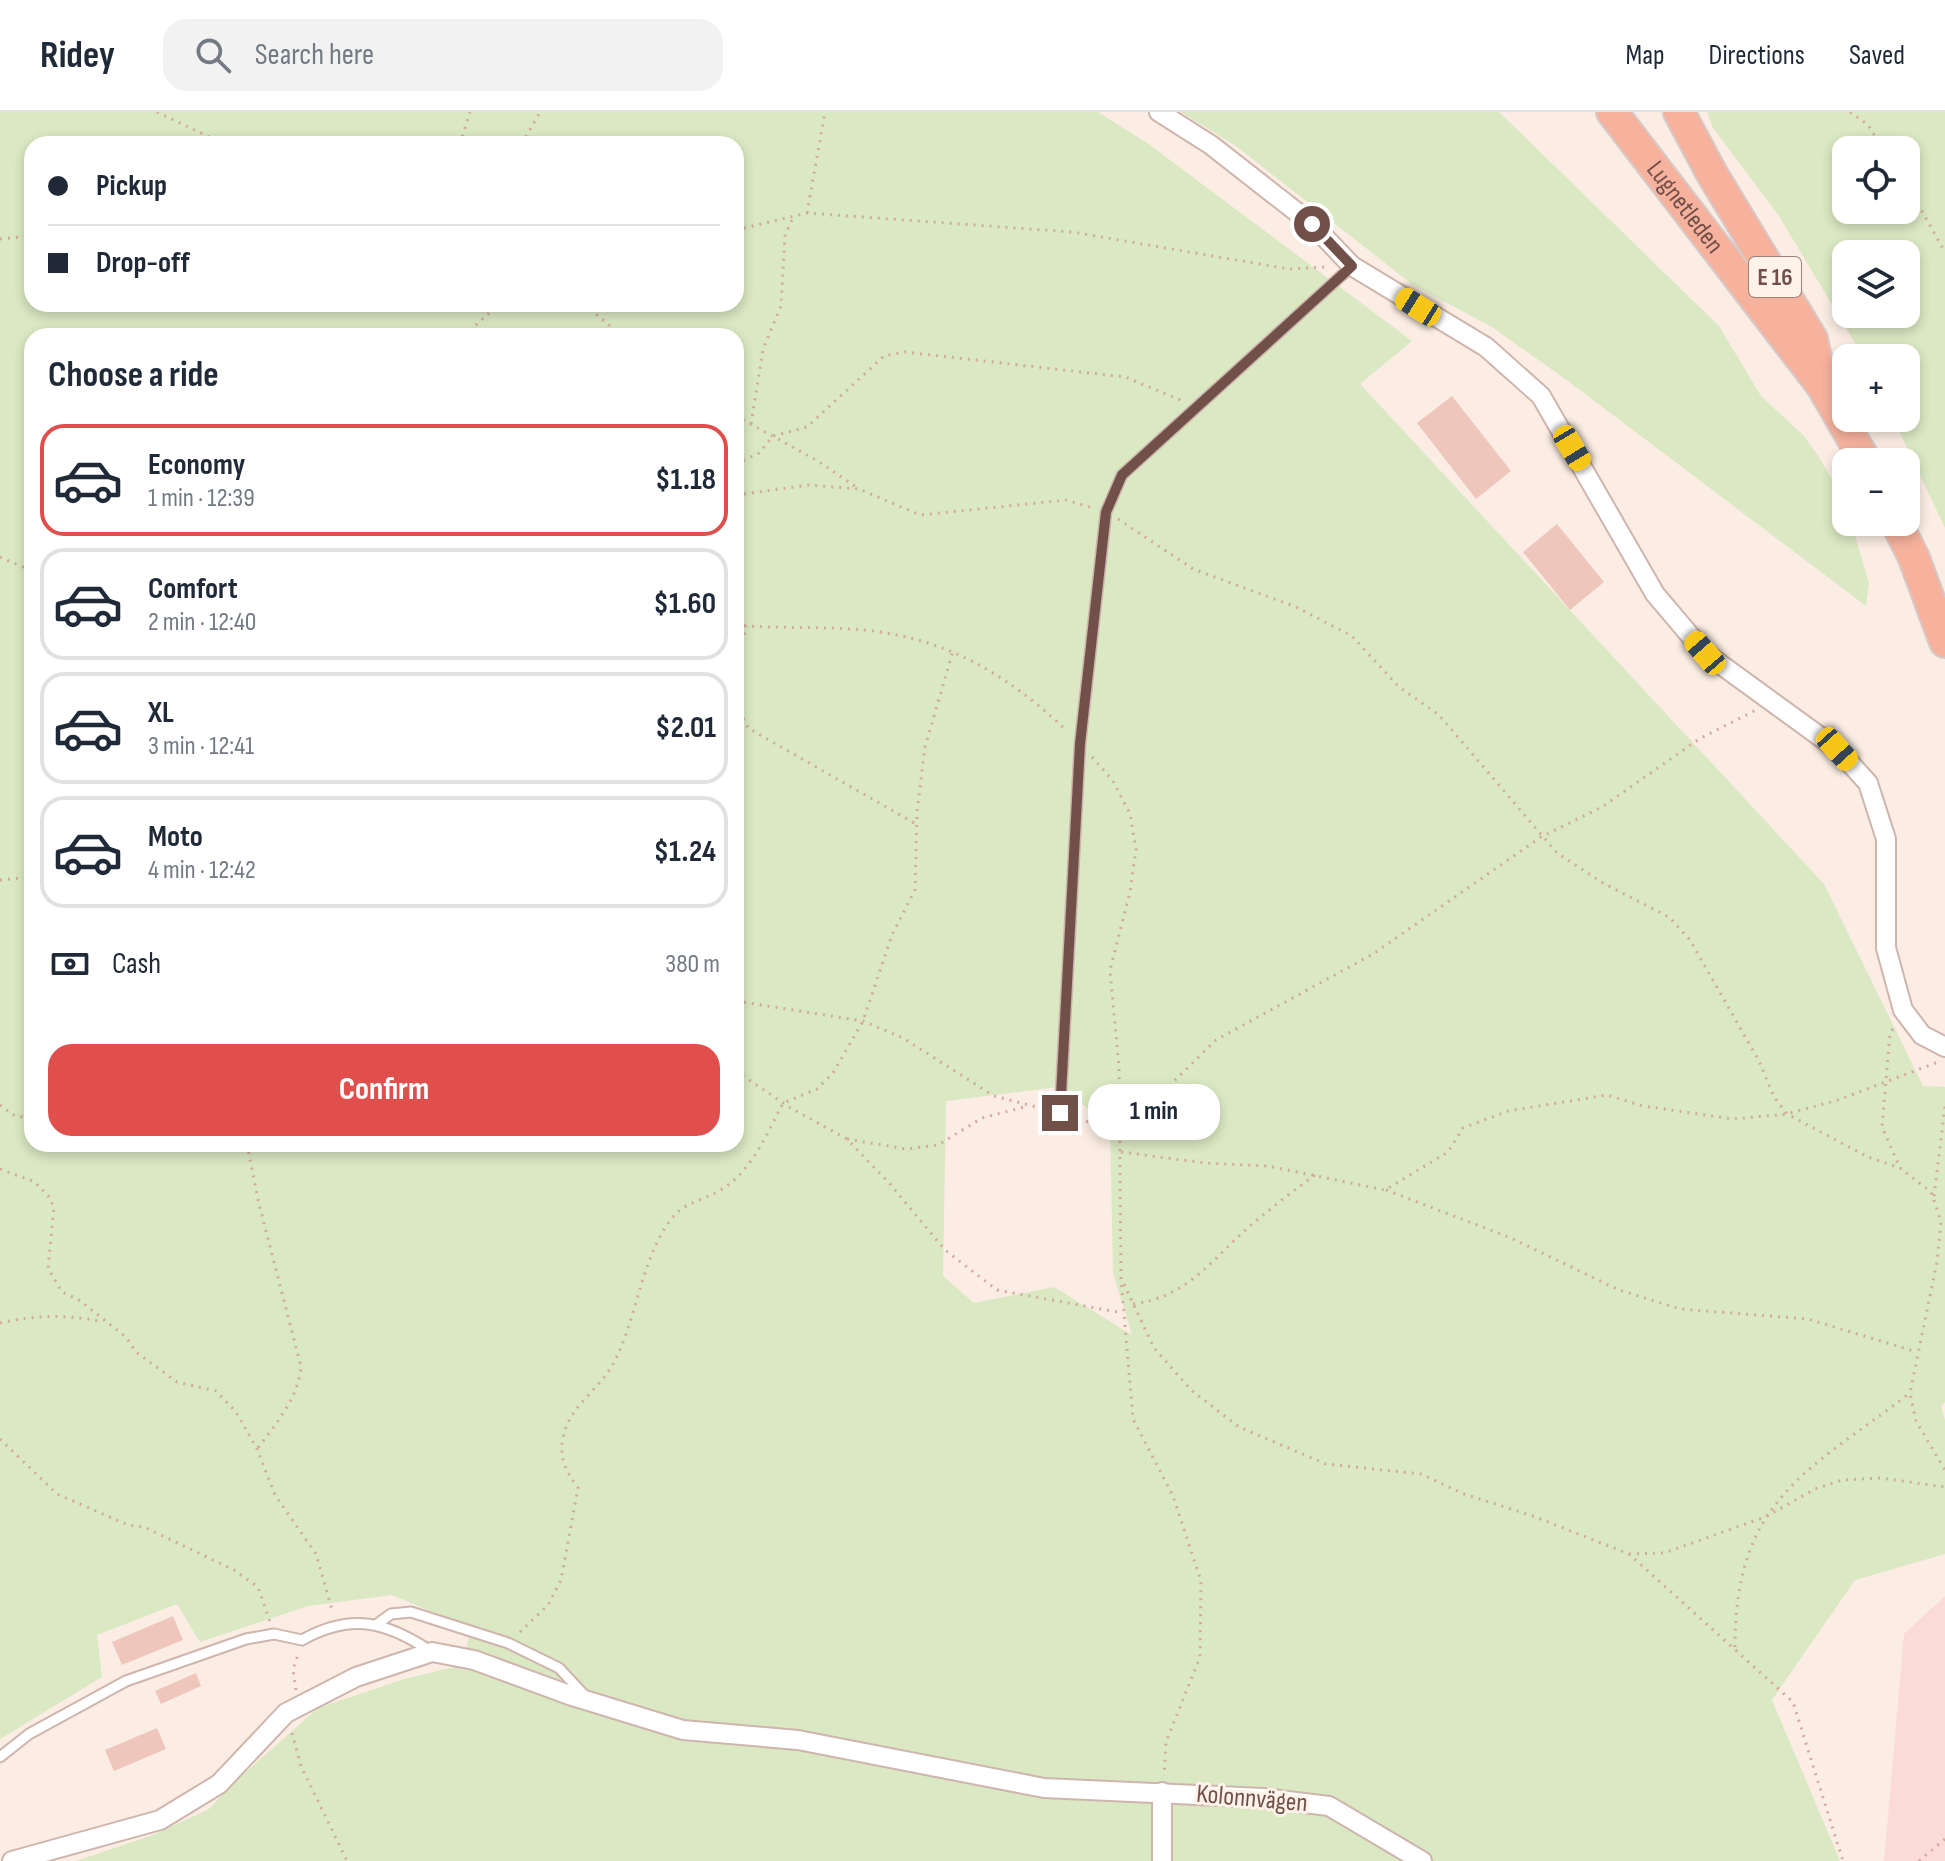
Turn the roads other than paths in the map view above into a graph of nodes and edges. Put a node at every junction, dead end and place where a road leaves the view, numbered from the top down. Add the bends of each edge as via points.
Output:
1 (1159, 112) edge
2 (1612, 112) edge
3 (1679, 112) edge
4 (1352, 266) junction
5 (1822, 386) junction
6 (1858, 448) edge
7 (1903, 536) edge
8 (1945, 642) edge
9 (1945, 1047) edge
10 (1060, 1113) road end
11 (376, 1625) junction
12 (432, 1652) junction
13 (590, 1702) junction
14 (0, 1757) edge
15 (1162, 1792) junction
16 (12, 1861) edge
17 (1162, 1861) edge
18 (1422, 1861) edge

1 - 4 street via 1211,145 1312,224
2 - 5 highway, Lugnetleden / E 16
3 - 5 highway, E 16 via 1812,339
4 - 9 street via 1486,347 1541,396 1655,594 1705,653 1837,749 1868,783 1886,839 1886,948 1908,1015 1922,1035
4 - 10 lane via 1122,475 1106,512 1080,744
5 - 6 highway, Lugnetleden / E 16
7 - 8 highway
11 - 12 lane via 397,1629
11 - 13 lane via 391,1614 411,1612 508,1643 559,1668
11 - 14 lane via 328,1625 302,1640 274,1634 246,1639 126,1681 29,1734
12 - 13 street, Kolonnvägen via 474,1660
12 - 16 street via 356,1677 292,1710 219,1784 160,1820
13 - 15 street, Kolonnvägen via 683,1730 798,1740 1044,1788
15 - 17 street
15 - 18 street, Kolonnvägen via 1329,1806

